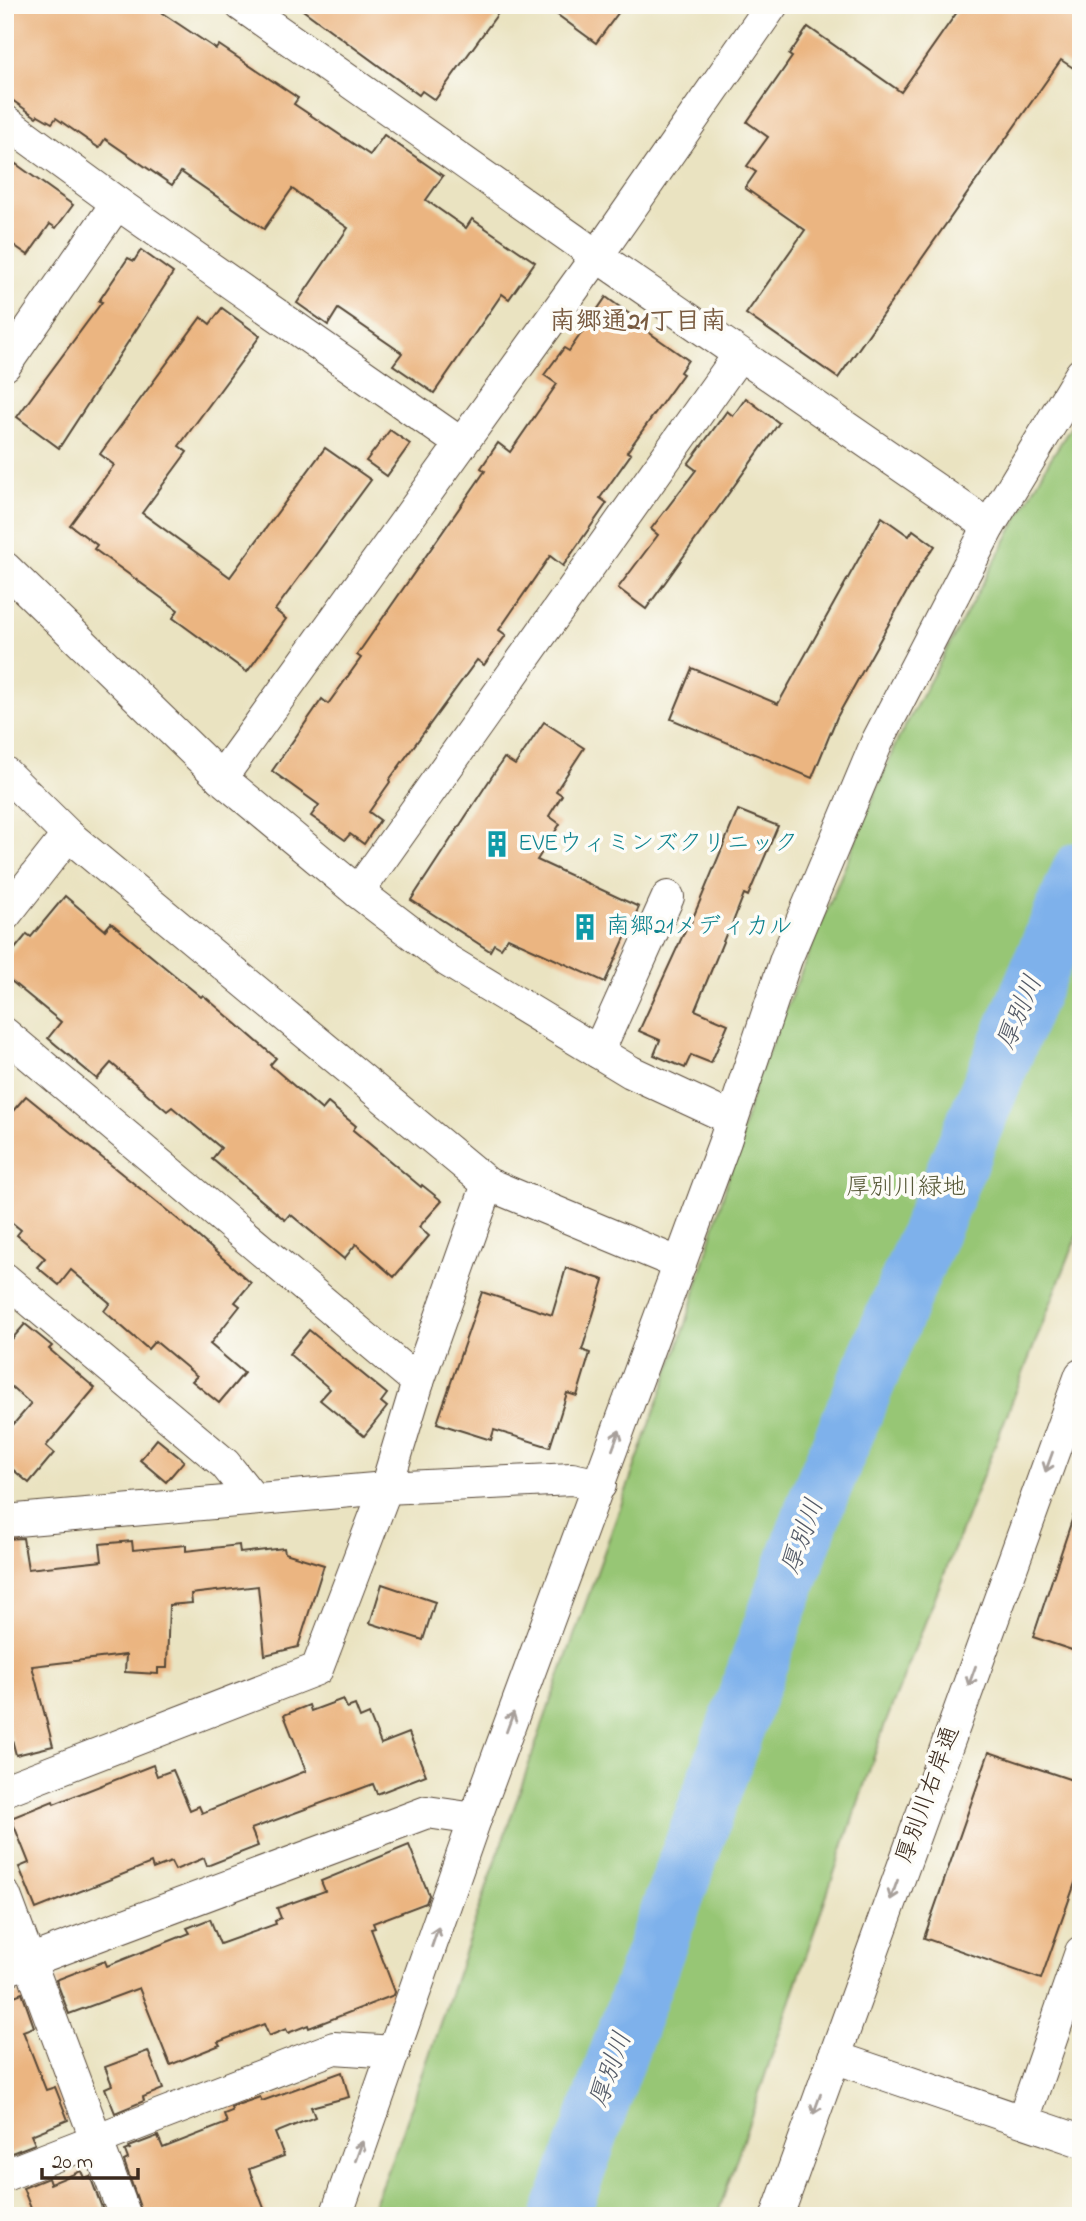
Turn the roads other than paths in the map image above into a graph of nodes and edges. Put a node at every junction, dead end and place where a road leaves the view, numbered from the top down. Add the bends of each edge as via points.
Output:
1 (241, 5) edge
2 (772, 5) edge
3 (5, 121) edge
4 (117, 203) junction
5 (597, 256) junction
6 (739, 355) junction
7 (5, 365) edge
8 (1081, 374) edge
9 (460, 443) junction
10 (989, 526) junction
11 (5, 568) edge
12 (5, 774) edge
13 (221, 778) junction
14 (68, 835) junction
15 (358, 892) junction
16 (668, 897) dead end
17 (5, 915) edge
18 (5, 1034) edge
19 (598, 1052) junction
20 (732, 1119) junction
21 (488, 1184) junction
22 (680, 1264) junction
23 (5, 1279) edge
24 (1081, 1375) edge
25 (418, 1382) junction
26 (600, 1485) junction
27 (386, 1488) junction
28 (253, 1499) junction
29 (5, 1521) edge
30 (5, 1790) edge
31 (475, 1819) junction
32 (5, 1896) edge
33 (1081, 1952) edge
34 (18, 1966) edge
35 (394, 2052) junction
36 (834, 2057) junction
37 (1023, 2120) junction
38 (97, 2141) junction
39 (1081, 2141) edge
40 (5, 2175) edge
41 (125, 2216) edge
42 (337, 2216) edge
43 (777, 2216) edge

1 - 5 street
2 - 5 street
3 - 4 street
4 - 7 street
4 - 9 street
5 - 6 street
5 - 9 street
6 - 10 street
6 - 15 street
8 - 10 street
9 - 13 street
10 - 20 street via 877,742 786,959
11 - 13 street
12 - 14 street
13 - 15 street
14 - 17 street
14 - 21 street
15 - 19 street via 448,961
16 - 19 street
18 - 25 street
19 - 20 street
20 - 22 street
21 - 22 street
21 - 25 street
26 -> 22 street
23 - 28 street via 225,1464
24 -> 36 street, 厚別川右岸通
25 - 27 street
26 - 27 street via 572,1479
31 -> 26 street
27 - 28 street
27 - 30 street via 317,1669
28 - 29 street
31 - 34 street via 427,1812
35 -> 31 street
32 - 34 street
33 - 37 street
34 - 38 street
35 - 38 street via 334,2048
42 -> 35 street
36 - 37 street
36 -> 43 street, 厚別川右岸通
37 - 39 street
38 - 40 street
38 - 41 street

